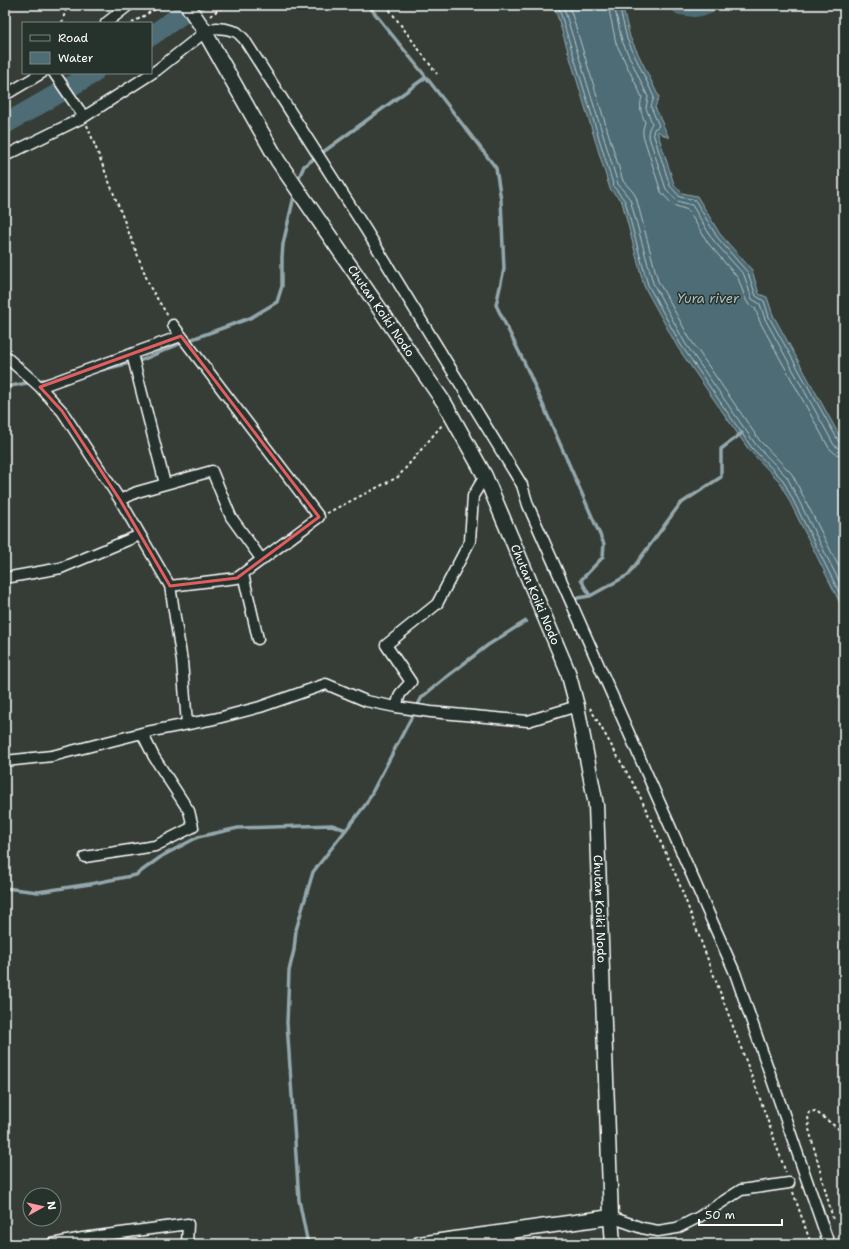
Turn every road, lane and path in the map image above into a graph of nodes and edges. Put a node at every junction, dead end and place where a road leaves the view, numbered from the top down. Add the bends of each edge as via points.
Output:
1 (67, 5) edge
2 (129, 5) edge
3 (162, 5) edge
4 (187, 5) edge
5 (386, 5) edge
6 (62, 22) edge
7 (107, 22) edge
8 (134, 22) edge
9 (203, 30) junction
10 (152, 73) edge
11 (40, 74) edge
12 (55, 74) edge
13 (151, 74) edge
14 (437, 74) dead end
15 (5, 95) edge
16 (84, 117) junction
17 (5, 156) edge
18 (173, 325) joint
19 (181, 336) junction
20 (132, 354) junction
21 (5, 356) edge
22 (40, 387) junction
23 (452, 416) junction
24 (485, 476) junction
25 (165, 484) junction
26 (120, 500) junction
27 (320, 517) junction
28 (140, 535) junction
29 (262, 560) junction
30 (243, 574) junction
31 (5, 578) edge
32 (170, 586) junction
33 (258, 639) dead end
34 (582, 704) junction
35 (396, 707) junction
36 (187, 724) junction
37 (142, 734) junction
38 (5, 761) edge
39 (85, 857) dead end
40 (844, 1134) edge
41 (789, 1184) junction
42 (611, 1217) junction
43 (833, 1223) dead end
44 (52, 1244) edge
45 (187, 1244) edge
46 (419, 1244) edge
47 (613, 1244) edge
48 (811, 1244) edge
49 (829, 1244) edge

1 - 6 path
2 - 7 street
3 - 8 path
4 - 9 street, Chutan Koiki Nodo, bridge
5 - 14 path
9 - 10 street
9 - 23 street, Chutan Koiki Nodo via 278,161
9 - 49 street via 226,29 236,32 244,39 366,230 522,485 528,505 735,973
11 - 15 street
12 - 16 street
13 - 16 street
16 - 17 street
16 - 18 path via 150,287
18 - 19 street
19 - 20 street
19 - 27 street
20 - 22 street
20 - 25 street
21 - 22 street
22 - 26 street via 62,412
23 - 24 street, Chutan Koiki Nodo
23 - 27 path via 398,477
24 - 34 street, Chutan Koiki Nodo
24 - 35 street via 473,496 470,541 437,604 386,645 411,682 400,694
25 - 26 street
25 - 29 street via 212,470 231,517
26 - 28 street
27 - 29 street
28 - 31 street via 61,568
28 - 32 street
29 - 30 street
30 - 32 street via 237,578
30 - 33 street
32 - 36 street via 182,662
34 - 35 street via 528,721
34 - 41 path via 638,792 678,880 758,1093
34 - 42 street, Chutan Koiki Nodo via 596,805
35 - 36 street via 366,701 326,684 260,707
36 - 37 street
37 - 38 street via 52,756
37 - 39 street via 189,811 193,827 155,846
40 - 43 path via 815,1111 809,1112 809,1129
41 - 42 street via 742,1190 678,1228 658,1231
41 - 48 path
42 - 46 street
42 - 47 street, Chutan Koiki Nodo
44 - 45 street via 188,1224

